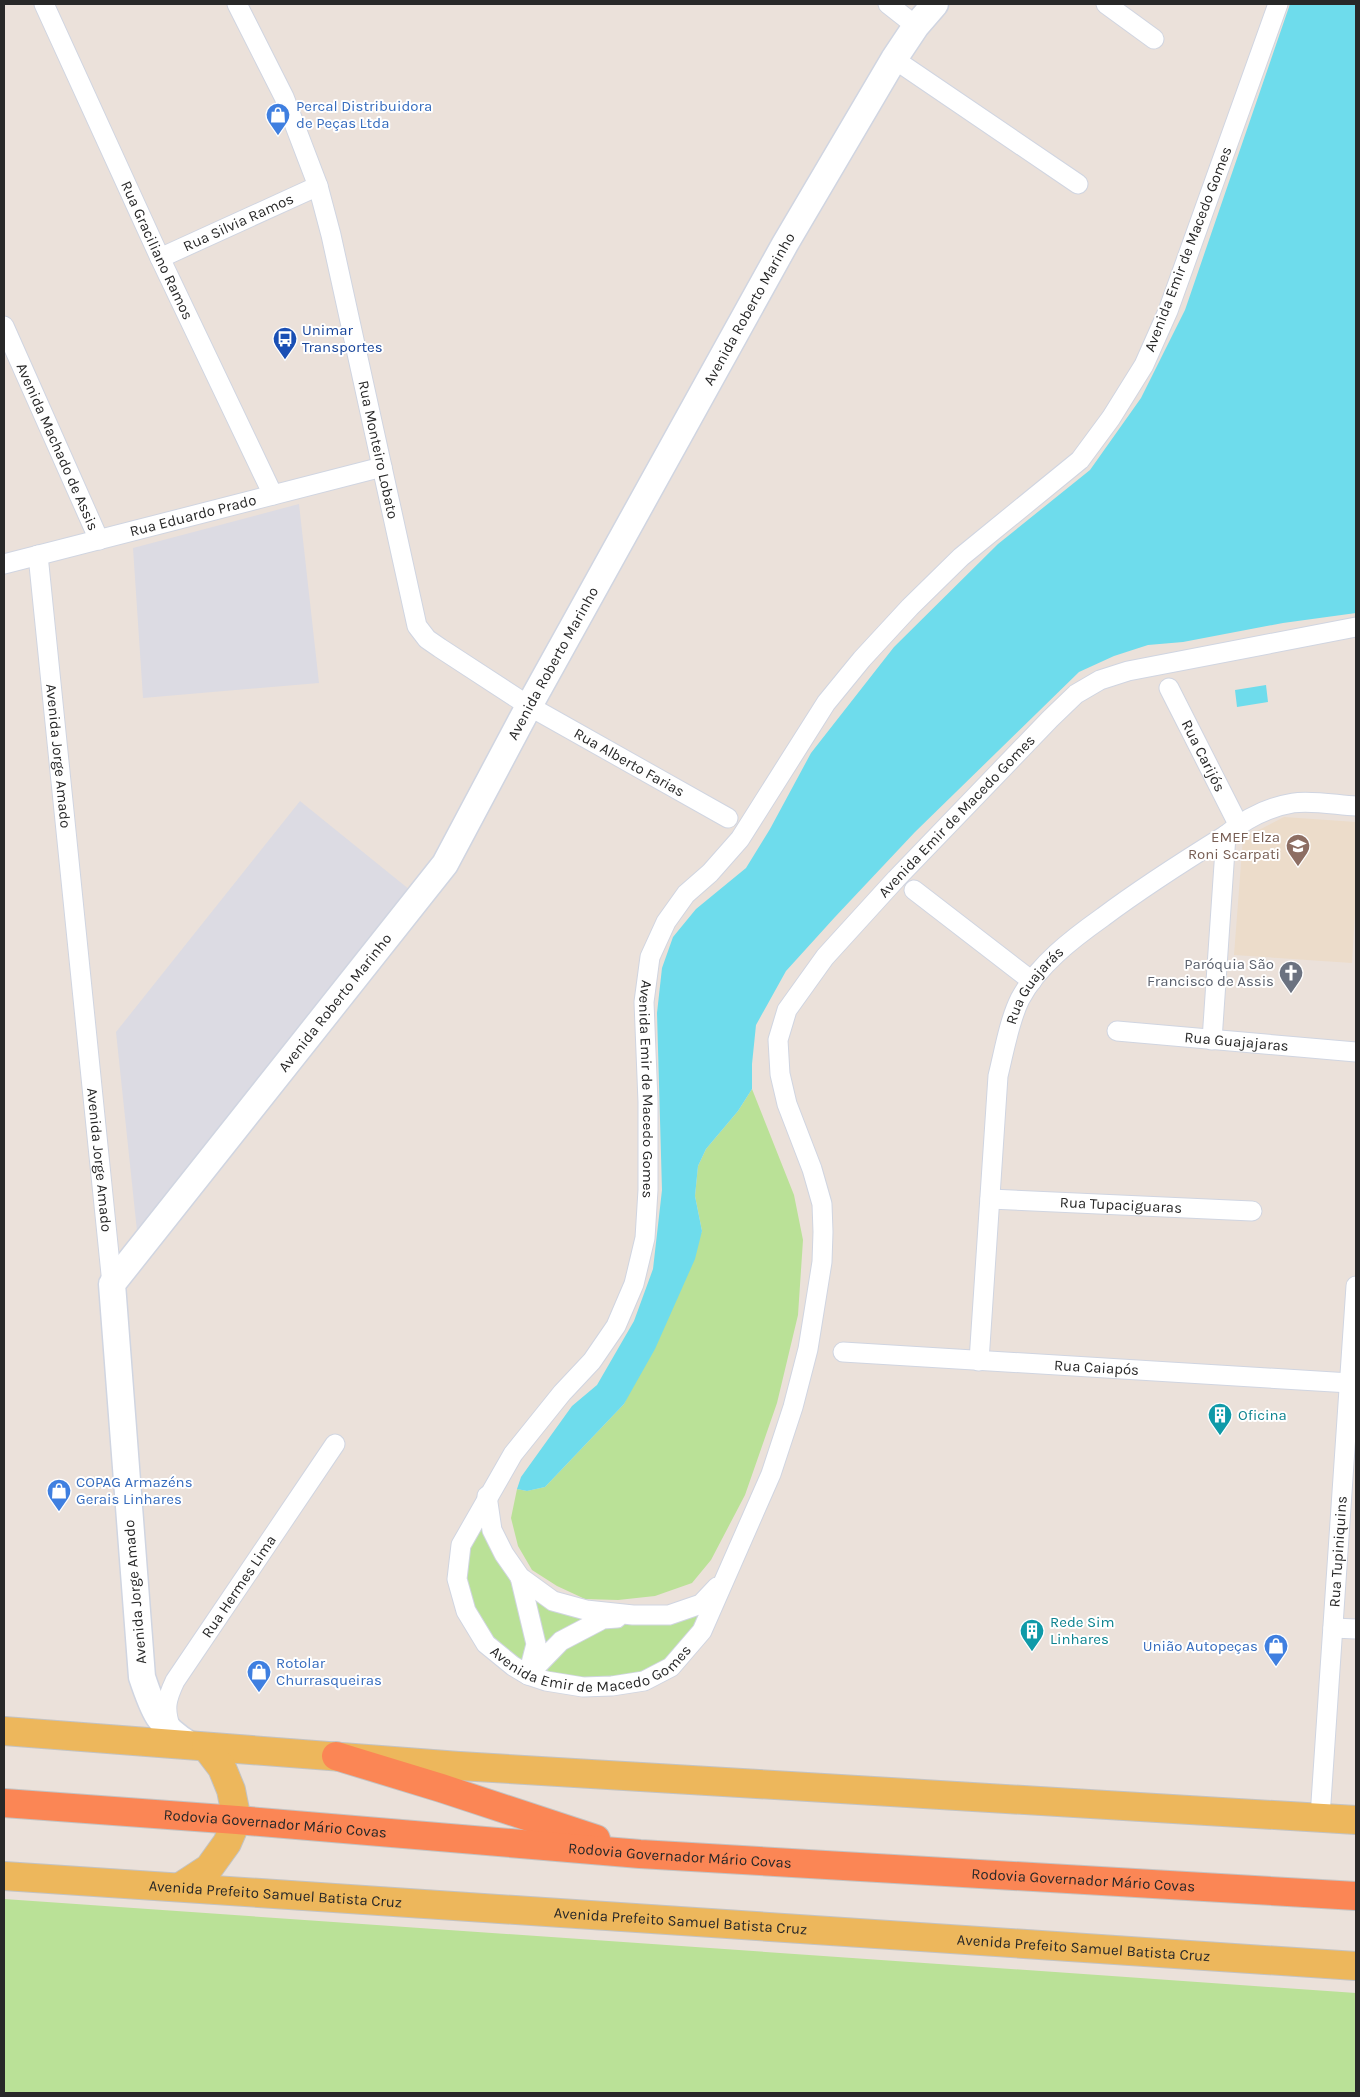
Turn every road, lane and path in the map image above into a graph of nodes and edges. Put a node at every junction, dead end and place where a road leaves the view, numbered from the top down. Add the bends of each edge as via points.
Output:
1 (44, 4) edge
2 (237, 4) edge
3 (888, 4) edge
4 (935, 4) edge
5 (1106, 4) edge
6 (1278, 4) edge
7 (916, 26) junction
8 (1154, 39) dead end
9 (894, 59) junction
10 (1078, 184) dead end
11 (318, 186) junction
12 (160, 258) junction
13 (4, 326) edge
14 (382, 467) junction
15 (273, 495) junction
16 (99, 540) junction
17 (38, 556) junction
18 (4, 564) edge
19 (1356, 628) edge
20 (1169, 688) dead end
21 (529, 706) junction
22 (1356, 806) edge
23 (728, 818) dead end
24 (1232, 829) junction
25 (914, 890) dead end
26 (1032, 981) junction
27 (1117, 1031) dead end
28 (1212, 1040) junction
29 (1356, 1052) edge
30 (990, 1199) junction
31 (1252, 1211) dead end
32 (112, 1284) junction
33 (1356, 1286) edge
34 (843, 1352) dead end
35 (979, 1361) junction
36 (1350, 1383) junction
37 (335, 1444) dead end
38 (487, 1496) junction
39 (520, 1577) junction
40 (727, 1577) junction
41 (633, 1615) junction
42 (1333, 1628) junction
43 (1356, 1629) edge
44 (528, 1675) junction
45 (4, 1731) edge
46 (190, 1742) junction
47 (336, 1756) junction
48 (4, 1803) edge
49 (1320, 1817) junction
50 (237, 1820) junction
51 (1356, 1820) edge
52 (640, 1854) junction
53 (4, 1876) edge
54 (180, 1887) junction
55 (1356, 1896) edge
56 (1356, 1966) edge

1 - 12 street, Rua Graciliano Ramos
2 - 11 street, Rua Monteiro Lobato via 284,97
3 - 7 street
4 - 7 main road, Avenida Roberto Marinho
5 - 8 street
6 - 38 street, Avenida Emir de Macedo Gomes via 1168,311 1144,365 1111,418 1080,460 960,557 862,659 826,703 740,839 686,894 666,922 650,958 644,1002 648,1190 645,1238 634,1284 616,1326 592,1361 513,1454
7 - 9 main road, Avenida Roberto Marinho
9 - 10 street
9 - 21 main road, Avenida Roberto Marinho via 785,244
11 - 12 street, Rua Silvia Ramos
11 - 14 street, Rua Monteiro Lobato
12 - 15 street, Rua Graciliano Ramos
13 - 16 street, Avenida Machado de Assis
14 - 15 street, Rua Eduardo Prado
14 - 21 street, Rua Monteiro Lobato via 417,626 427,639
15 - 16 street, Rua Eduardo Prado
16 - 17 street, Rua Eduardo Prado
17 - 18 street, Rua Eduardo Prado
17 - 32 street, Avenida Jorge Amado
19 - 40 street, Avenida Emir de Macedo Gomes via 1145,667 1100,680 1076,694 896,879 825,957 787,1010 778,1040 780,1074 787,1104 822,1204 822,1262 808,1349 793,1407 771,1474
20 - 24 street, Rua Carijós
21 - 23 street, Rua Alberto Farias
21 - 32 main road, Avenida Roberto Marinho via 445,864
22 - 24 street, Rua Guajarás via 1295,803 1257,815
24 - 26 street, Rua Guajarás via 1142,888 1067,943
24 - 28 street
25 - 26 street
26 - 30 street, Rua Guajarás via 1020,1000 998,1076
27 - 28 street, Rua Guajajaras
28 - 29 street, Rua Guajajaras
30 - 31 street, Rua Tupaciguaras
30 - 35 street, Rua Guajarás
32 - 46 main road, Avenida Jorge Amado via 142,1677 159,1718
33 - 36 street, Rua Tupiniquins
34 - 35 street, Rua Caiapós
35 - 36 street, Rua Caiapós
36 - 42 street, Rua Tupiniquins
37 - 46 street, Rua Hermes Lima via 175,1681 167,1698 166,1715
38 - 39 street, Avenida Emir de Macedo Gomes via 492,1530
38 - 44 street, Avenida Emir de Macedo Gomes via 461,1545 457,1579 466,1611 486,1644
39 - 41 street, Avenida Emir de Macedo Gomes via 553,1601 586,1610
39 - 44 street via 536,1644
40 - 41 street, Avenida Emir de Macedo Gomes via 701,1604 669,1615
40 - 44 street, Avenida Emir de Macedo Gomes via 702,1631 671,1668 644,1681 612,1686 583,1687
41 - 44 street via 603,1620 561,1640
42 - 43 street
42 - 49 street, Rua Tupiniquins
45 - 46 main road
46 - 47 main road
46 - 50 main road via 222,1768 231,1790
47 - 49 main road
47 - 52 highway
48 - 50 highway, Rodovia Governador Mário Covas
49 - 51 main road
50 - 52 highway, Rodovia Governador Mário Covas
50 - 54 main road via 227,1844 209,1868
52 - 55 highway, Rodovia Governador Mário Covas
53 - 54 main road, Avenida Prefeito Samuel Batista Cruz
54 - 56 main road, Avenida Prefeito Samuel Batista Cruz

